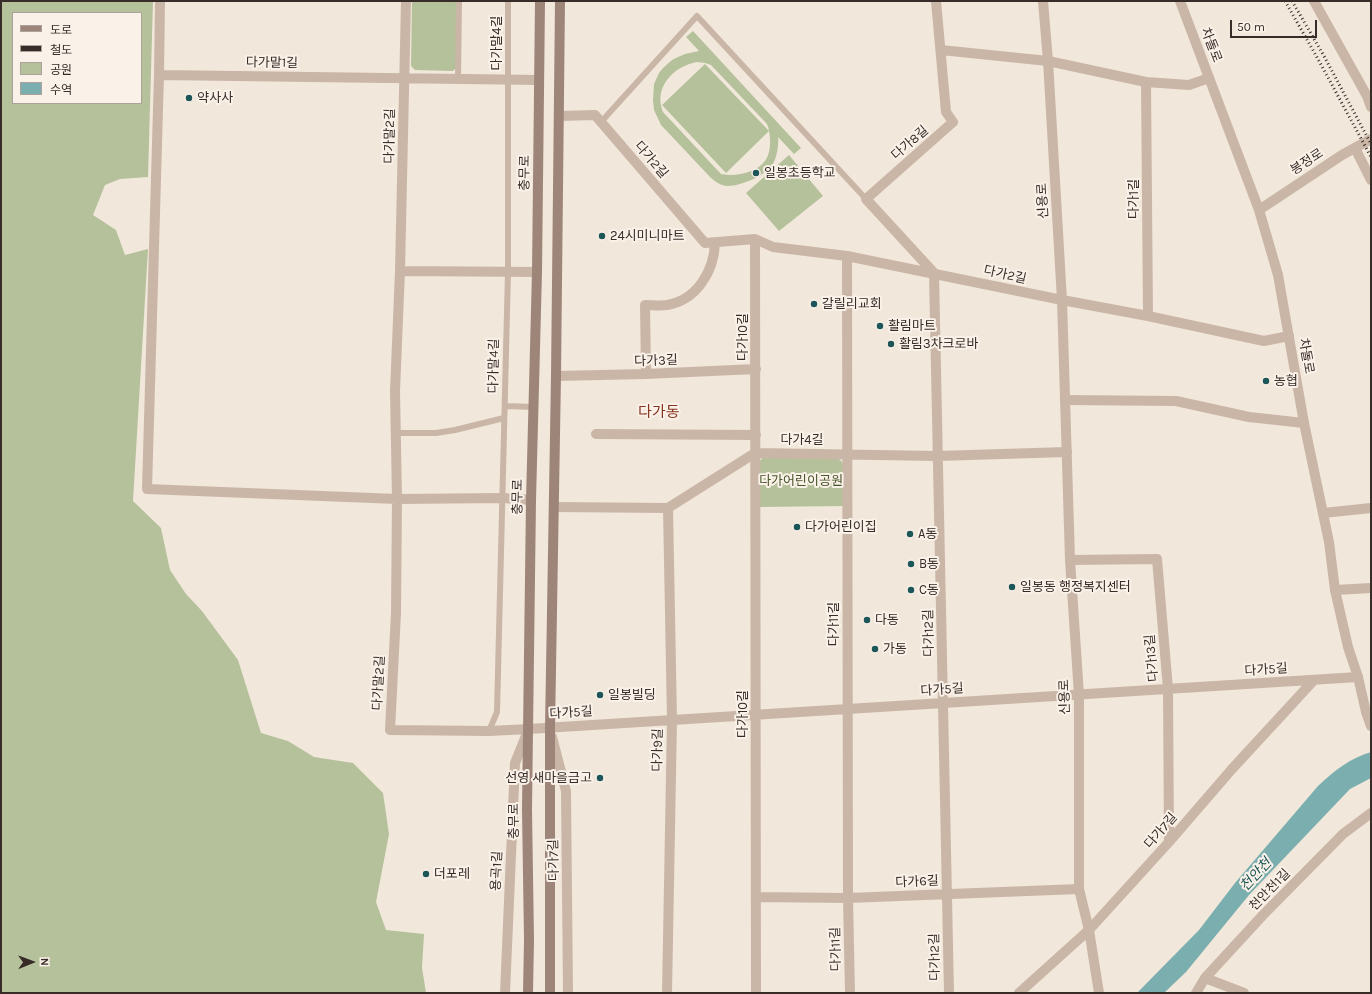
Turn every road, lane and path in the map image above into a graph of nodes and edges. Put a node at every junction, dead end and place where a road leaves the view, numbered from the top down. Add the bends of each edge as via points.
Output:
1 (160, 1) edge
2 (406, 1) edge
3 (459, 1) edge
4 (508, 1) edge
5 (540, 1) edge
6 (560, 1) edge
7 (936, 1) edge
8 (1043, 1) edge
9 (1180, 1) edge
10 (1314, 1) edge
11 (941, 50) junction
12 (1048, 61) junction
13 (159, 75) junction
14 (404, 77) junction
15 (1209, 78) junction
16 (458, 79) junction
17 (508, 80) junction
18 (539, 80) junction
19 (1146, 82) junction
20 (1369, 93) edge
21 (1371, 107) edge
22 (559, 116) junction
23 (601, 122) junction
24 (1371, 139) edge
25 (1355, 148) junction
26 (1371, 180) edge
27 (866, 199) junction
28 (1259, 210) junction
29 (755, 239) junction
30 (715, 243) junction
31 (847, 256) junction
32 (400, 271) junction
33 (508, 272) junction
34 (537, 272) junction
35 (934, 273) junction
36 (1062, 300) junction
37 (1148, 316) junction
38 (1289, 336) junction
39 (756, 369) junction
40 (646, 374) junction
41 (556, 376) junction
42 (1065, 400) junction
43 (505, 406) junction
44 (534, 407) junction
45 (504, 418) junction
46 (1304, 424) junction
47 (396, 433) junction
48 (596, 434) dead end
49 (756, 435) junction
50 (1067, 452) junction
51 (755, 453) junction
52 (846, 453) junction
53 (937, 456) junction
54 (503, 498) junction
55 (397, 499) junction
56 (531, 500) junction
57 (554, 507) junction
58 (668, 508) junction
59 (1371, 508) edge
60 (1323, 513) junction
61 (1070, 560) junction
62 (1371, 588) edge
63 (1335, 590) junction
64 (1358, 677) junction
65 (1314, 680) junction
66 (1168, 689) junction
67 (1078, 694) junction
68 (944, 703) junction
69 (848, 709) junction
70 (1368, 712) edge
71 (756, 715) junction
72 (672, 720) junction
73 (1371, 726) edge
74 (550, 728) junction
75 (529, 729) junction
76 (489, 731) junction
77 (1371, 813) edge
78 (1169, 842) junction
79 (1079, 889) junction
80 (947, 893) junction
81 (756, 897) junction
82 (848, 898) junction
83 (1089, 930) junction
84 (1205, 978) junction
85 (505, 993) edge
86 (528, 993) edge
87 (550, 993) edge
88 (568, 993) edge
89 (667, 993) edge
90 (756, 993) edge
91 (850, 993) edge
92 (949, 993) edge
93 (1019, 993) edge
94 (1099, 993) edge
95 (1196, 993) edge
96 (1244, 993) edge

1 - 13 street
2 - 14 street, 다가말2길
3 - 16 lane
4 - 17 lane, 다가말4길
5 - 18 main road, 충무로
6 - 22 main road
7 - 11 street, 다가8길
8 - 12 street, 신용로
9 - 15 street, 차돌로
10 - 20 street
11 - 12 street
11 - 27 street, 다가8길 via 946,112 953,122
12 - 19 street
12 - 36 street, 신용로
13 - 14 street, 다가말1길
13 - 55 street via 147,489
14 - 16 street, 다가말1길
14 - 32 street, 다가말2길
15 - 19 street via 1190,85
15 - 28 street, 차돌로
16 - 17 street, 다가말1길
17 - 18 street, 다가말1길
17 - 33 lane, 다가말4길
18 - 34 main road, 충무로
19 - 37 street, 다가1길
20 - 21 street
22 - 23 street, 다가2길 via 595,115
22 - 41 main road
23 - 27 lane via 697,16
23 - 30 street, 다가2길 via 705,243
24 - 25 street, 봉정로
25 - 26 street
25 - 28 street, 봉정로
27 - 35 street
28 - 38 street, 차돌로 via 1278,275
29 - 30 street, 다가2길
29 - 31 street, 다가2길 via 773,247
29 - 39 street, 다가10길
30 - 40 street via 714,255 706,278 685,299 667,305 645,305
31 - 35 street, 다가2길
31 - 52 street, 다가11길
32 - 33 street
32 - 47 street, 다가말2길 via 395,391
33 - 34 street
33 - 43 lane, 다가말4길
34 - 44 main road, 충무로
35 - 36 street, 다가2길
35 - 53 street, 다가12길
36 - 37 street, 다가2길
36 - 42 street, 신용로
37 - 38 street, 다가2길 via 1264,341
38 - 46 street, 차돌로
39 - 40 street, 다가3길
39 - 49 street, 다가10길
40 - 41 street, 다가3길
41 - 57 main road
42 - 46 street via 1176,401 1249,417
42 - 50 street, 신용로
43 - 44 lane
43 - 45 lane, 다가말4길
44 - 56 main road, 충무로
45 - 47 lane via 436,433
45 - 54 lane, 다가말4길
46 - 60 street, 차돌로
47 - 55 street, 다가말2길
48 - 49 street
49 - 51 street, 다가10길
50 - 53 street, 다가4길
50 - 61 street, 신용로
51 - 52 street, 다가4길
51 - 58 street
51 - 71 street, 다가10길
52 - 53 street, 다가4길
52 - 69 street, 다가11길
53 - 68 street, 다가12길
54 - 55 street
54 - 56 street
54 - 76 lane, 다가말4길 via 497,712
55 - 76 street, 다가말2길 via 396,613 390,730
56 - 75 main road, 충무로
57 - 58 street
57 - 74 main road
58 - 72 street, 다가9길
59 - 60 street
60 - 63 street, 차돌로
61 - 66 street, 다가13길 via 1157,559
61 - 67 street, 신용로
62 - 63 street
63 - 64 street, 차돌로 via 1348,647
64 - 65 street, 다가5길
64 - 70 street, 차돌로
65 - 66 street, 다가5길
65 - 78 street, 다가7길
66 - 67 street, 다가5길
66 - 78 street, 다가13길
67 - 68 street, 다가5길
67 - 79 street, 신용로
68 - 69 street, 다가5길
68 - 80 street, 다가12길
69 - 71 street, 다가5길
69 - 82 street, 다가11길
70 - 73 street, 차돌로
71 - 72 street, 다가5길
71 - 81 street, 다가10길
72 - 74 street, 다가5길
72 - 89 street, 다가9길
74 - 75 street, 다가5길
74 - 87 main road
74 - 88 street, 다가7길 via 566,791
75 - 76 street, 다가말2길
75 - 85 street, 용곡1길 via 515,762
75 - 86 main road, 충무로
77 - 84 street, 천안천1길 via 1343,834
78 - 83 street, 다가7길
79 - 80 street, 다가6길
79 - 83 street, 신용로
80 - 82 street, 다가6길
80 - 92 street, 다가12길
81 - 82 street, 다가6길
81 - 90 street, 다가10길
82 - 91 street, 다가11길
83 - 93 street, 다가7길
83 - 94 street, 신용로
84 - 95 street, 천안천1길
84 - 96 street

